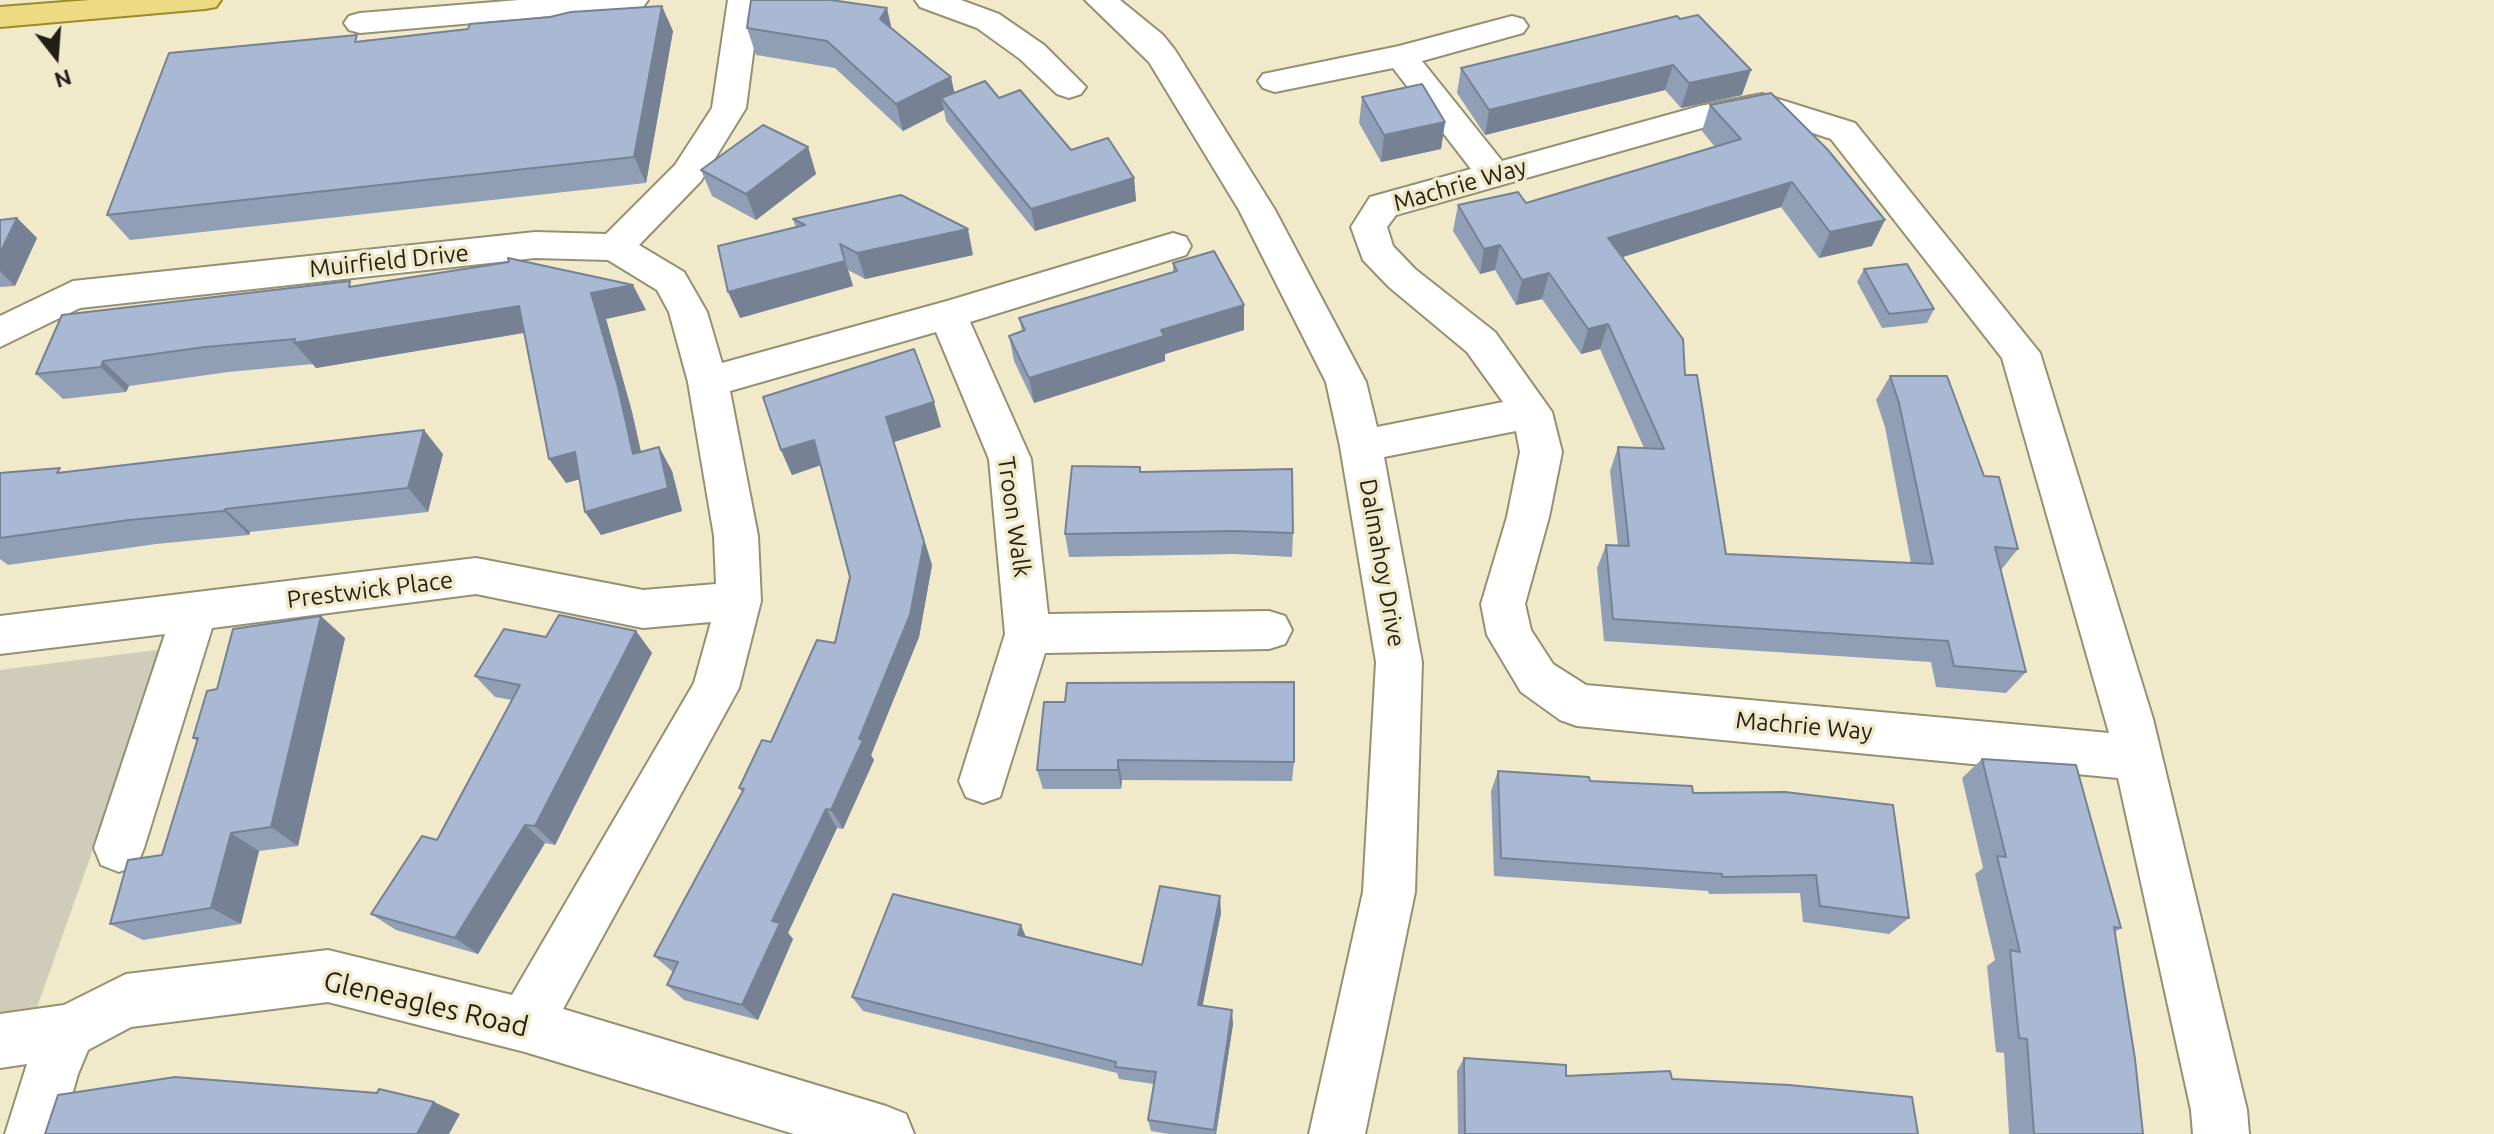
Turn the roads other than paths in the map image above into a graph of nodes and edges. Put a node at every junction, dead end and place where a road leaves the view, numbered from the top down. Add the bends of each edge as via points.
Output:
1 (205, 0) edge
2 (632, 0) edge
3 (744, 0) edge
4 (931, 0) edge
5 (1101, 0) edge
6 (0, 17) edge
7 (1146, 21) edge
8 (360, 23) dead end
9 (1512, 26) dead end
10 (1401, 56) junction
11 (1275, 81) dead end
12 (1069, 87) dead end
13 (1494, 175) junction
14 (1173, 246) dead end
15 (615, 247) junction
16 (948, 315) junction
17 (0, 333) edge
18 (708, 382) junction
19 (1532, 412) junction
20 (1361, 446) junction
21 (739, 601) junction
22 (194, 613) junction
23 (1269, 630) dead end
24 (1028, 634) junction
25 (0, 635) edge
26 (2138, 758) junction
27 (983, 781) dead end
28 (119, 848) dead end
29 (525, 1025) junction
30 (69, 1031) junction
31 (0, 1041) edge
32 (33, 1134) edge
33 (886, 1134) edge
34 (1337, 1134) edge
35 (2221, 1134) edge

1 - 6 main road
2 - 8 street
3 - 15 street via 729,108 688,173
4 - 12 street via 988,21
5 - 7 street, Dalmahoy Drive
7 - 20 street, Dalmahoy Drive via 1257,210 1346,382
9 - 10 street
10 - 11 street
10 - 13 street
13 - 19 street, Machrie Way via 1383,206 1369,227 1376,251 1481,342
13 - 26 street, Machrie Way via 1700,117 1762,105 1843,131 2020,353
14 - 16 street
15 - 17 street, Muirfield Drive via 535,245 73,295
15 - 18 street, Muirfield Drive via 671,281 688,312
16 - 18 street
16 - 24 street, Troon Walk via 1010,459
18 - 21 street, Muirfield Drive via 736,536
19 - 20 street
19 - 26 street, Machrie Way via 1541,452 1503,604 1510,635 1537,678 1577,705
20 - 34 street, Dalmahoy Drive via 1399,662 1389,892
21 - 22 street, Prestwick Place via 643,609 476,576
21 - 29 street, Muirfield Drive via 716,688
22 - 25 street, Prestwick Place
22 - 28 street
23 - 24 street
24 - 27 street, Troon Walk
26 - 35 street, Machrie Way
29 - 30 street, Gleneagles Road via 328,976 126,1001
29 - 33 street, Gleneagles Road
30 - 31 street, Gleneagles Road
30 - 32 street

